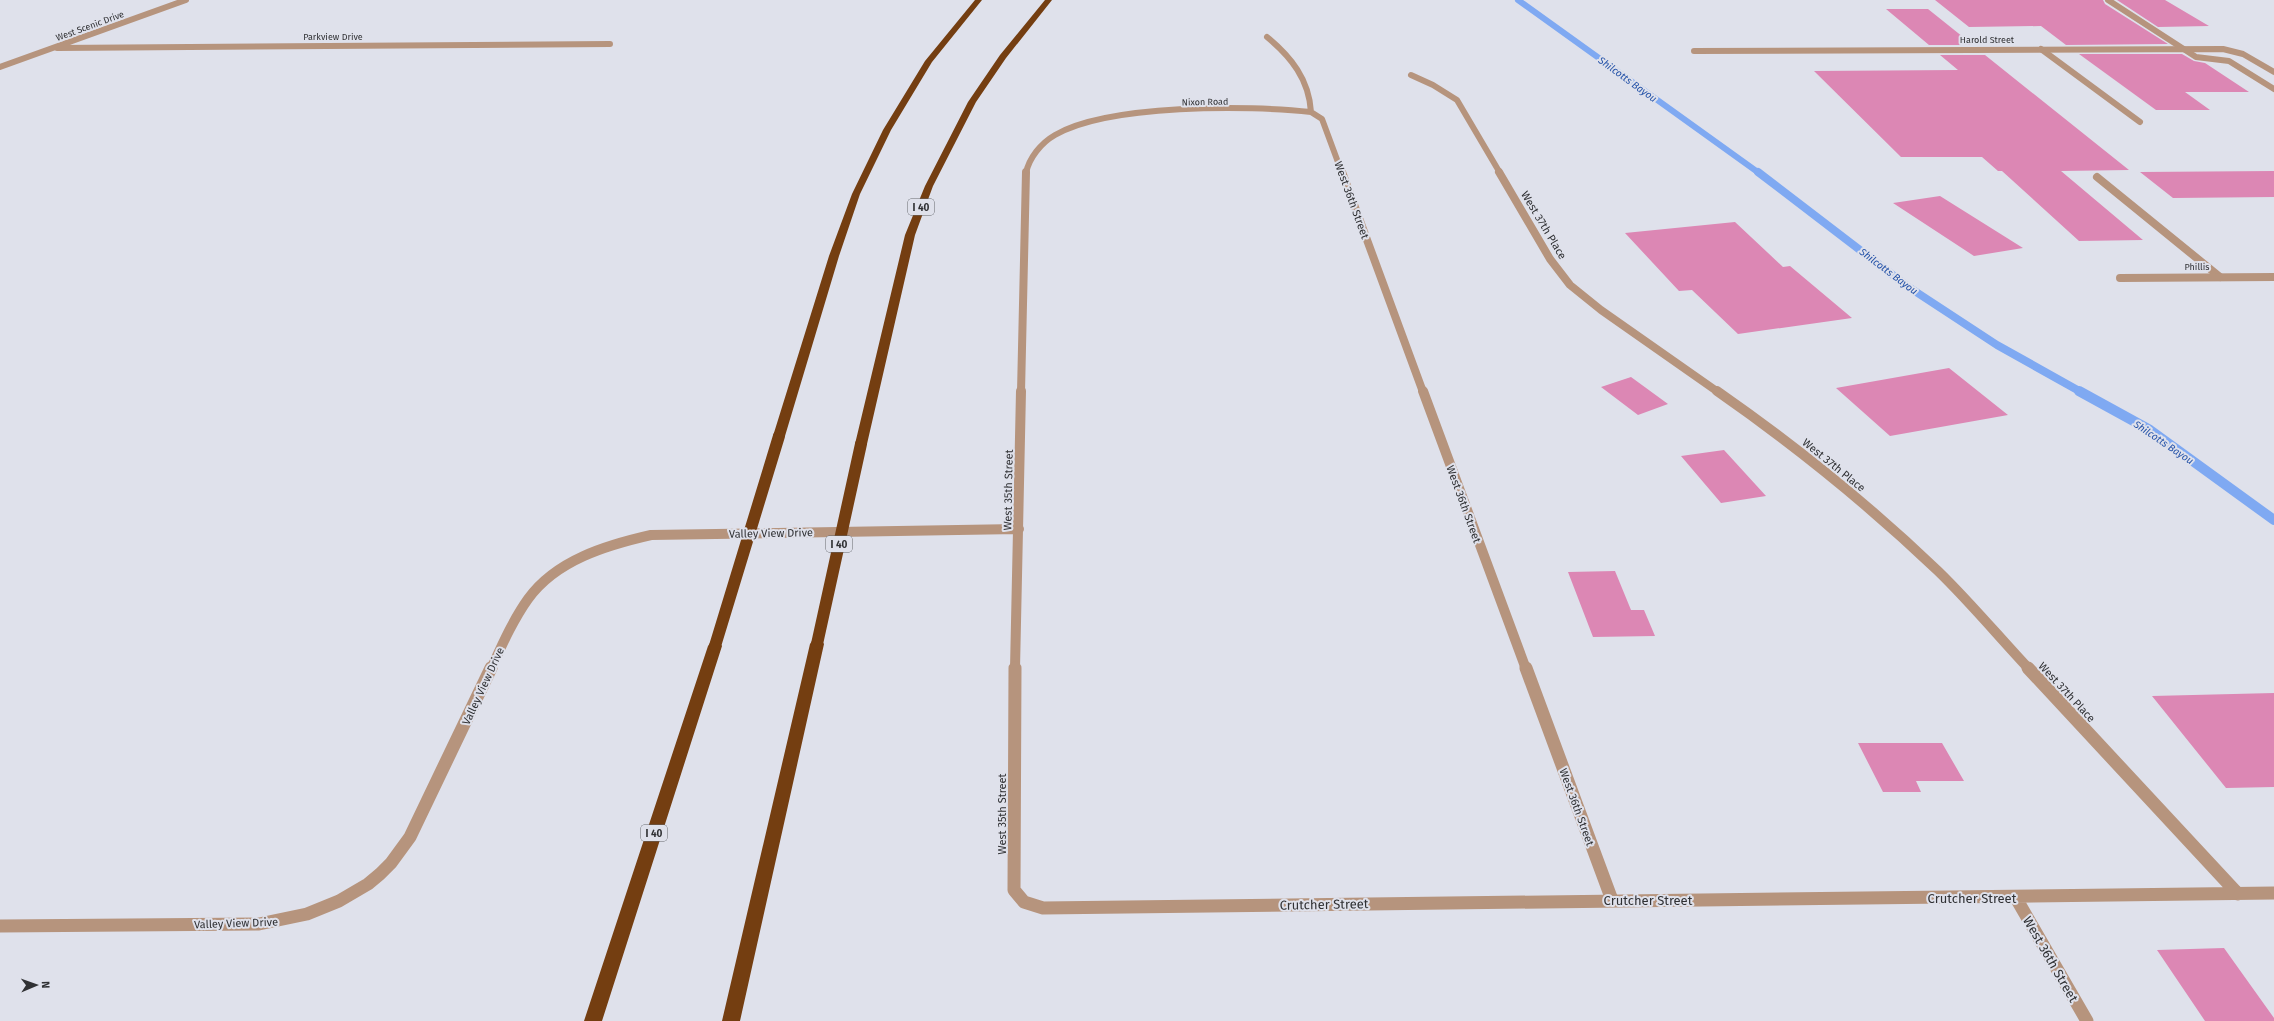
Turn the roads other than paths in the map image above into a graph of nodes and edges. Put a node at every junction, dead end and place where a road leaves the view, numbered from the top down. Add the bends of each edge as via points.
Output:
1 (186, 0) edge
2 (979, 0) edge
3 (1049, 0) edge
4 (2108, 0) edge
5 (1267, 36) dead end
6 (610, 44) dead end
7 (57, 48) junction
8 (2041, 49) junction
9 (2184, 49) junction
10 (1694, 51) dead end
11 (0, 67) edge
12 (2274, 72) edge
13 (1411, 75) dead end
14 (2274, 89) edge
15 (1311, 112) junction
16 (1100, 119) joint
17 (2140, 122) dead end
18 (2097, 177) dead end
19 (2220, 277) junction
20 (2274, 277) edge
21 (2120, 278) dead end
22 (1019, 529) junction
23 (2274, 893) edge
24 (2238, 894) junction
25 (2016, 898) junction
26 (1612, 900) junction
27 (1024, 902) joint
28 (0, 926) edge
29 (593, 1021) edge
30 (731, 1021) edge
31 (2087, 1021) edge

1 - 7 street, West Scenic Drive
2 - 29 highway, I 40, bridge via 930,61 887,130 856,194 715,646
3 - 30 highway, I 40, bridge via 1003,57 972,102 929,186 910,235
4 - 9 street
5 - 15 street via 1289,56 1312,102
6 - 7 street, Parkview Drive
7 - 11 street, West Scenic Drive
8 - 9 street, Harold Street
8 - 10 street, Harold Street
8 - 17 street
9 - 12 street, Harold Street via 2230,50 2243,54
9 - 14 street via 2196,57 2229,60
13 - 24 street, West 37th Place via 1457,100 1550,259 1570,285 1601,310 1742,408 1887,525 1939,572
15 - 16 street, Nixon Road via 1153,111
15 - 26 street, West 36th Street via 1322,119
16 - 22 street, West 35th Street via 1082,124 1050,139 1036,151 1026,171
18 - 19 street
19 - 20 street, Phillis
19 - 21 street, Phillis
22 - 27 street, West 35th Street via 1014,733 1014,890
22 - 28 street, Valley View Drive via 651,535 617,542 576,560 551,576 529,597 510,629 413,833 381,874 359,890 318,910 274,922
23 - 24 street, Crutcher Street
24 - 25 street, Crutcher Street
25 - 26 street, Crutcher Street
25 - 31 street, West 36th Street
26 - 27 street, Crutcher Street via 1042,908

